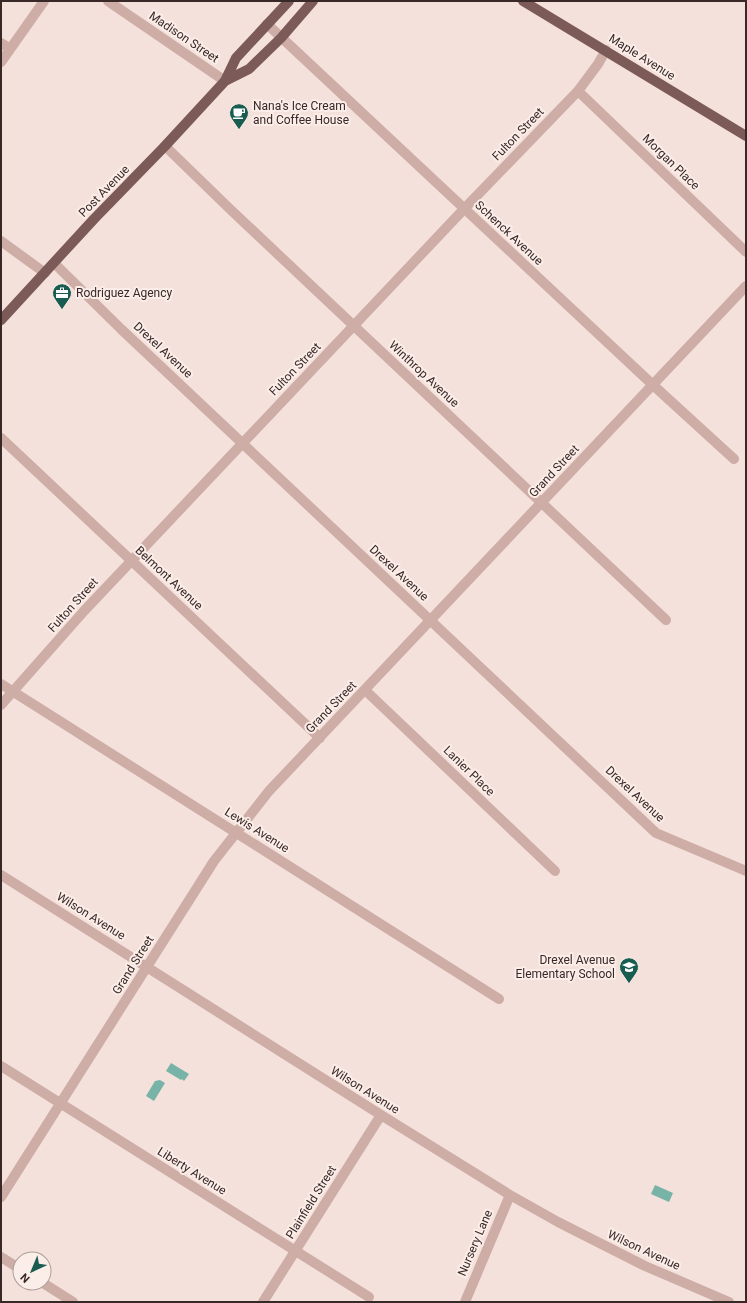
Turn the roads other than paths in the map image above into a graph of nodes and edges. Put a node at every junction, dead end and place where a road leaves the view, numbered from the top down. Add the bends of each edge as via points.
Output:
1 (44, 1) edge
2 (108, 1) edge
3 (289, 1) edge
4 (313, 1) edge
5 (523, 1) edge
6 (267, 24) junction
7 (281, 38) junction
8 (1, 43) edge
9 (10, 49) junction
10 (606, 50) junction
11 (1, 62) edge
12 (225, 81) junction
13 (578, 91) junction
14 (746, 136) edge
15 (165, 146) junction
16 (464, 208) junction
17 (1, 241) edge
18 (746, 252) edge
19 (54, 264) junction
20 (46, 273) junction
21 (746, 286) edge
22 (1, 320) edge
23 (354, 326) junction
24 (653, 385) junction
25 (1, 438) edge
26 (242, 443) junction
27 (734, 459) dead end
28 (542, 503) junction
29 (132, 560) junction
30 (666, 620) dead end
31 (430, 621) junction
32 (1, 684) edge
33 (365, 690) junction
34 (13, 692) junction
35 (1, 705) edge
36 (320, 738) junction
37 (236, 833) junction
38 (555, 871) dead end
39 (746, 871) edge
40 (1, 874) edge
41 (147, 967) junction
42 (499, 999) dead end
43 (1, 1066) edge
44 (60, 1103) junction
45 (381, 1115) junction
46 (510, 1195) junction
47 (1, 1197) edge
48 (295, 1252) junction
49 (1, 1257) edge
50 (12, 1264) edge
51 (52, 1289) edge
52 (369, 1297) dead end
53 (73, 1302) edge
54 (263, 1302) edge
55 (465, 1302) edge
56 (729, 1302) edge

1 - 9 street
2 - 12 street, Madison Street
3 - 6 main road, Post Avenue
4 - 7 main road, Post Avenue
5 - 10 main road, Maple Avenue
6 - 7 street, Schenck Avenue
6 - 12 main road, Post Avenue via 236,58
7 - 12 main road, Post Avenue via 249,69
7 - 16 street, Schenck Avenue
8 - 9 street
9 - 11 street
10 - 13 street, Fulton Street
10 - 14 main road, Maple Avenue
12 - 15 main road, Post Avenue
13 - 16 street, Fulton Street
13 - 18 street, Morgan Place
15 - 19 main road, Post Avenue
15 - 23 street, Winthrop Avenue
16 - 23 street, Fulton Street
16 - 24 street, Schenck Avenue
17 - 20 street
19 - 20 main road, Post Avenue
19 - 26 street, Drexel Avenue
20 - 22 main road, Post Avenue
21 - 24 street, Grand Street
23 - 26 street, Fulton Street
23 - 28 street, Winthrop Avenue
24 - 27 street, Schenck Avenue
24 - 28 street, Grand Street
25 - 29 street, Belmont Avenue
26 - 29 street, Fulton Street
26 - 31 street, Drexel Avenue
28 - 30 street, Winthrop Avenue
28 - 31 street, Grand Street
29 - 34 street, Fulton Street
29 - 36 street, Belmont Avenue
31 - 33 street, Grand Street
31 - 39 street, Drexel Avenue via 656,832
32 - 34 street, Lewis Avenue
33 - 36 street, Grand Street
33 - 38 street, Lanier Place
34 - 35 street, Fulton Street
34 - 37 street, Lewis Avenue
36 - 37 street, Grand Street via 269,791
37 - 41 street, Grand Street via 214,861
37 - 42 street, Lewis Avenue
40 - 41 street, Wilson Avenue
41 - 44 street, Grand Street
41 - 45 street, Wilson Avenue
43 - 44 street, Liberty Avenue
44 - 47 street, Grand Street
44 - 48 street, Liberty Avenue
45 - 46 street, Wilson Avenue
45 - 48 street, Plainfield Street
46 - 55 street, Nursery Lane
46 - 56 street, Wilson Avenue via 645,1266
48 - 52 street, Liberty Avenue
48 - 54 street, Plainfield Street
49 - 50 street
51 - 53 street

